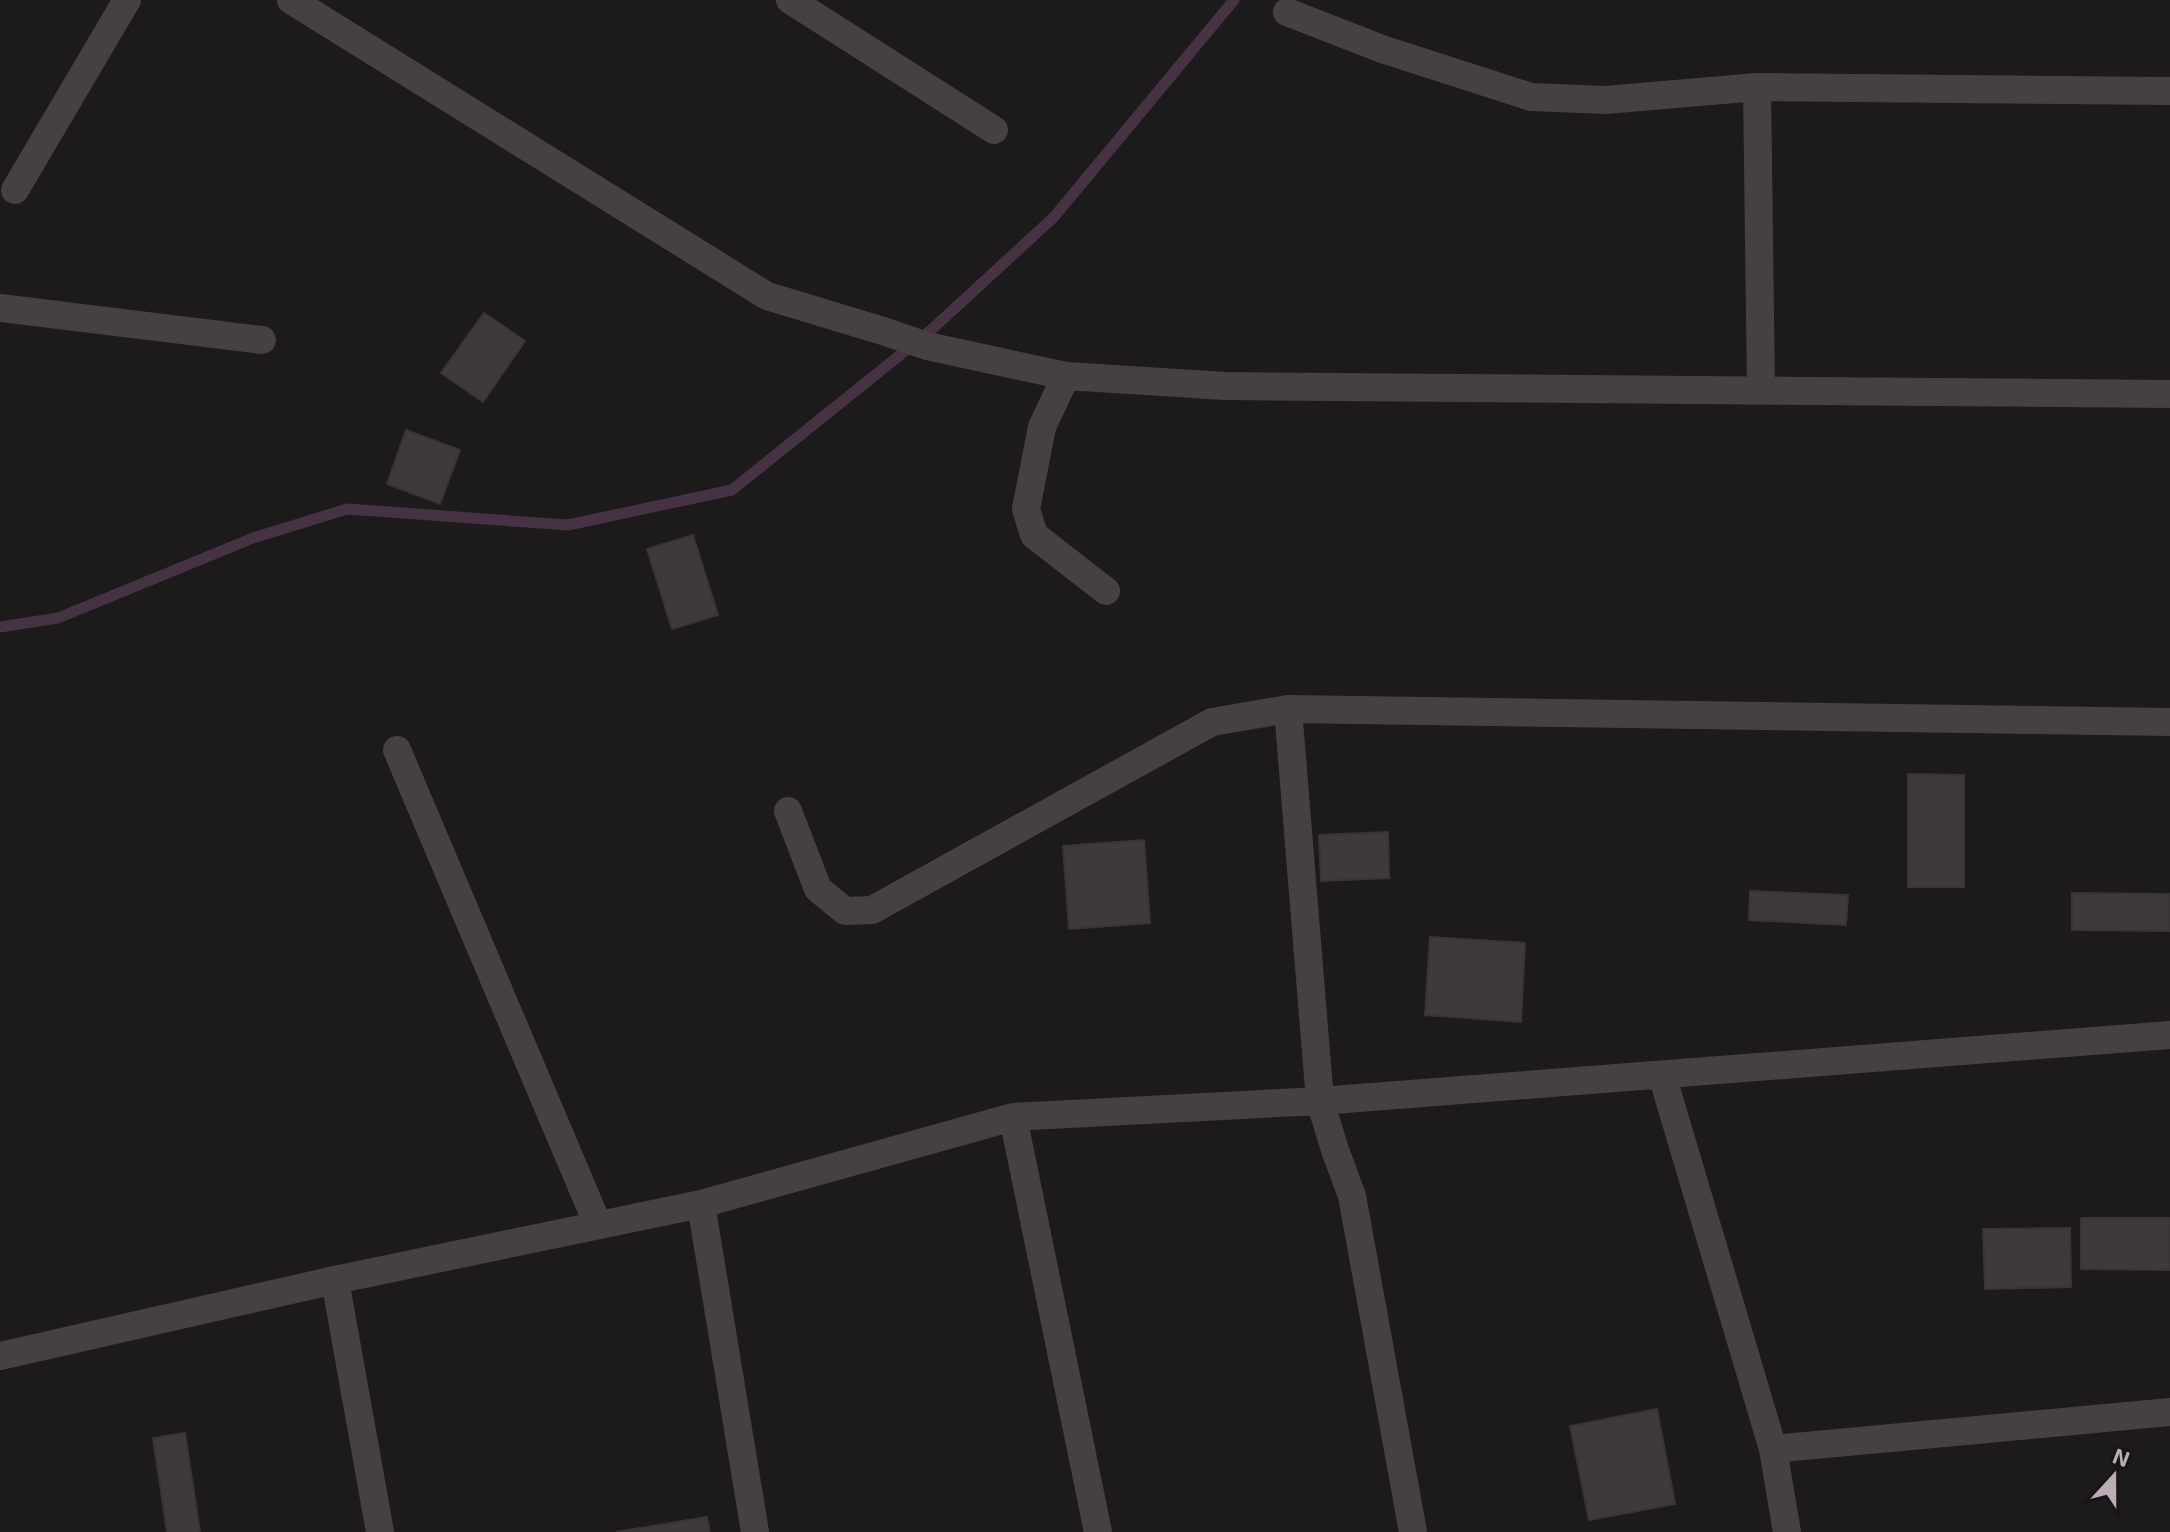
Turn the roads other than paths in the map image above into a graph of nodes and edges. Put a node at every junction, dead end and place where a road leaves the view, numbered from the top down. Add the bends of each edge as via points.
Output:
1 (127, 0) edge
2 (291, 0) edge
3 (790, 0) edge
4 (1287, 12) dead end
5 (1757, 87) junction
6 (2170, 91) edge
7 (994, 130) dead end
8 (15, 190) dead end
9 (0, 308) edge
10 (262, 340) dead end
11 (1066, 376) junction
12 (1761, 390) junction
13 (2170, 394) edge
14 (1106, 591) dead end
15 (1288, 709) junction
16 (2170, 722) edge
17 (397, 750) dead end
18 (788, 811) dead end
19 (2170, 1035) edge
20 (1662, 1075) junction
21 (1320, 1101) junction
22 (1013, 1117) junction
23 (701, 1204) junction
24 (598, 1225) junction
25 (335, 1280) junction
26 (0, 1356) edge
27 (2170, 1412) edge
28 (1773, 1449) junction
29 (380, 1532) edge
30 (755, 1532) edge
31 (1098, 1532) edge
32 (1413, 1532) edge
33 (1787, 1532) edge

1 - 8 street
2 - 11 street via 767,296 927,346
3 - 7 street
4 - 5 street via 1531,97 1606,100
5 - 6 street
5 - 12 street
9 - 10 street
11 - 12 street via 1225,386
11 - 14 street via 1042,427 1026,509 1034,535
12 - 13 street
15 - 16 street
15 - 18 street via 1212,722 872,910 845,911 818,889
15 - 21 street
17 - 24 street
19 - 20 street
20 - 21 street
20 - 28 street
21 - 22 street
21 - 32 street via 1352,1196
22 - 23 street
22 - 31 street
23 - 24 street
23 - 30 street
24 - 25 street
25 - 26 street
25 - 29 street
27 - 28 street
28 - 33 street

